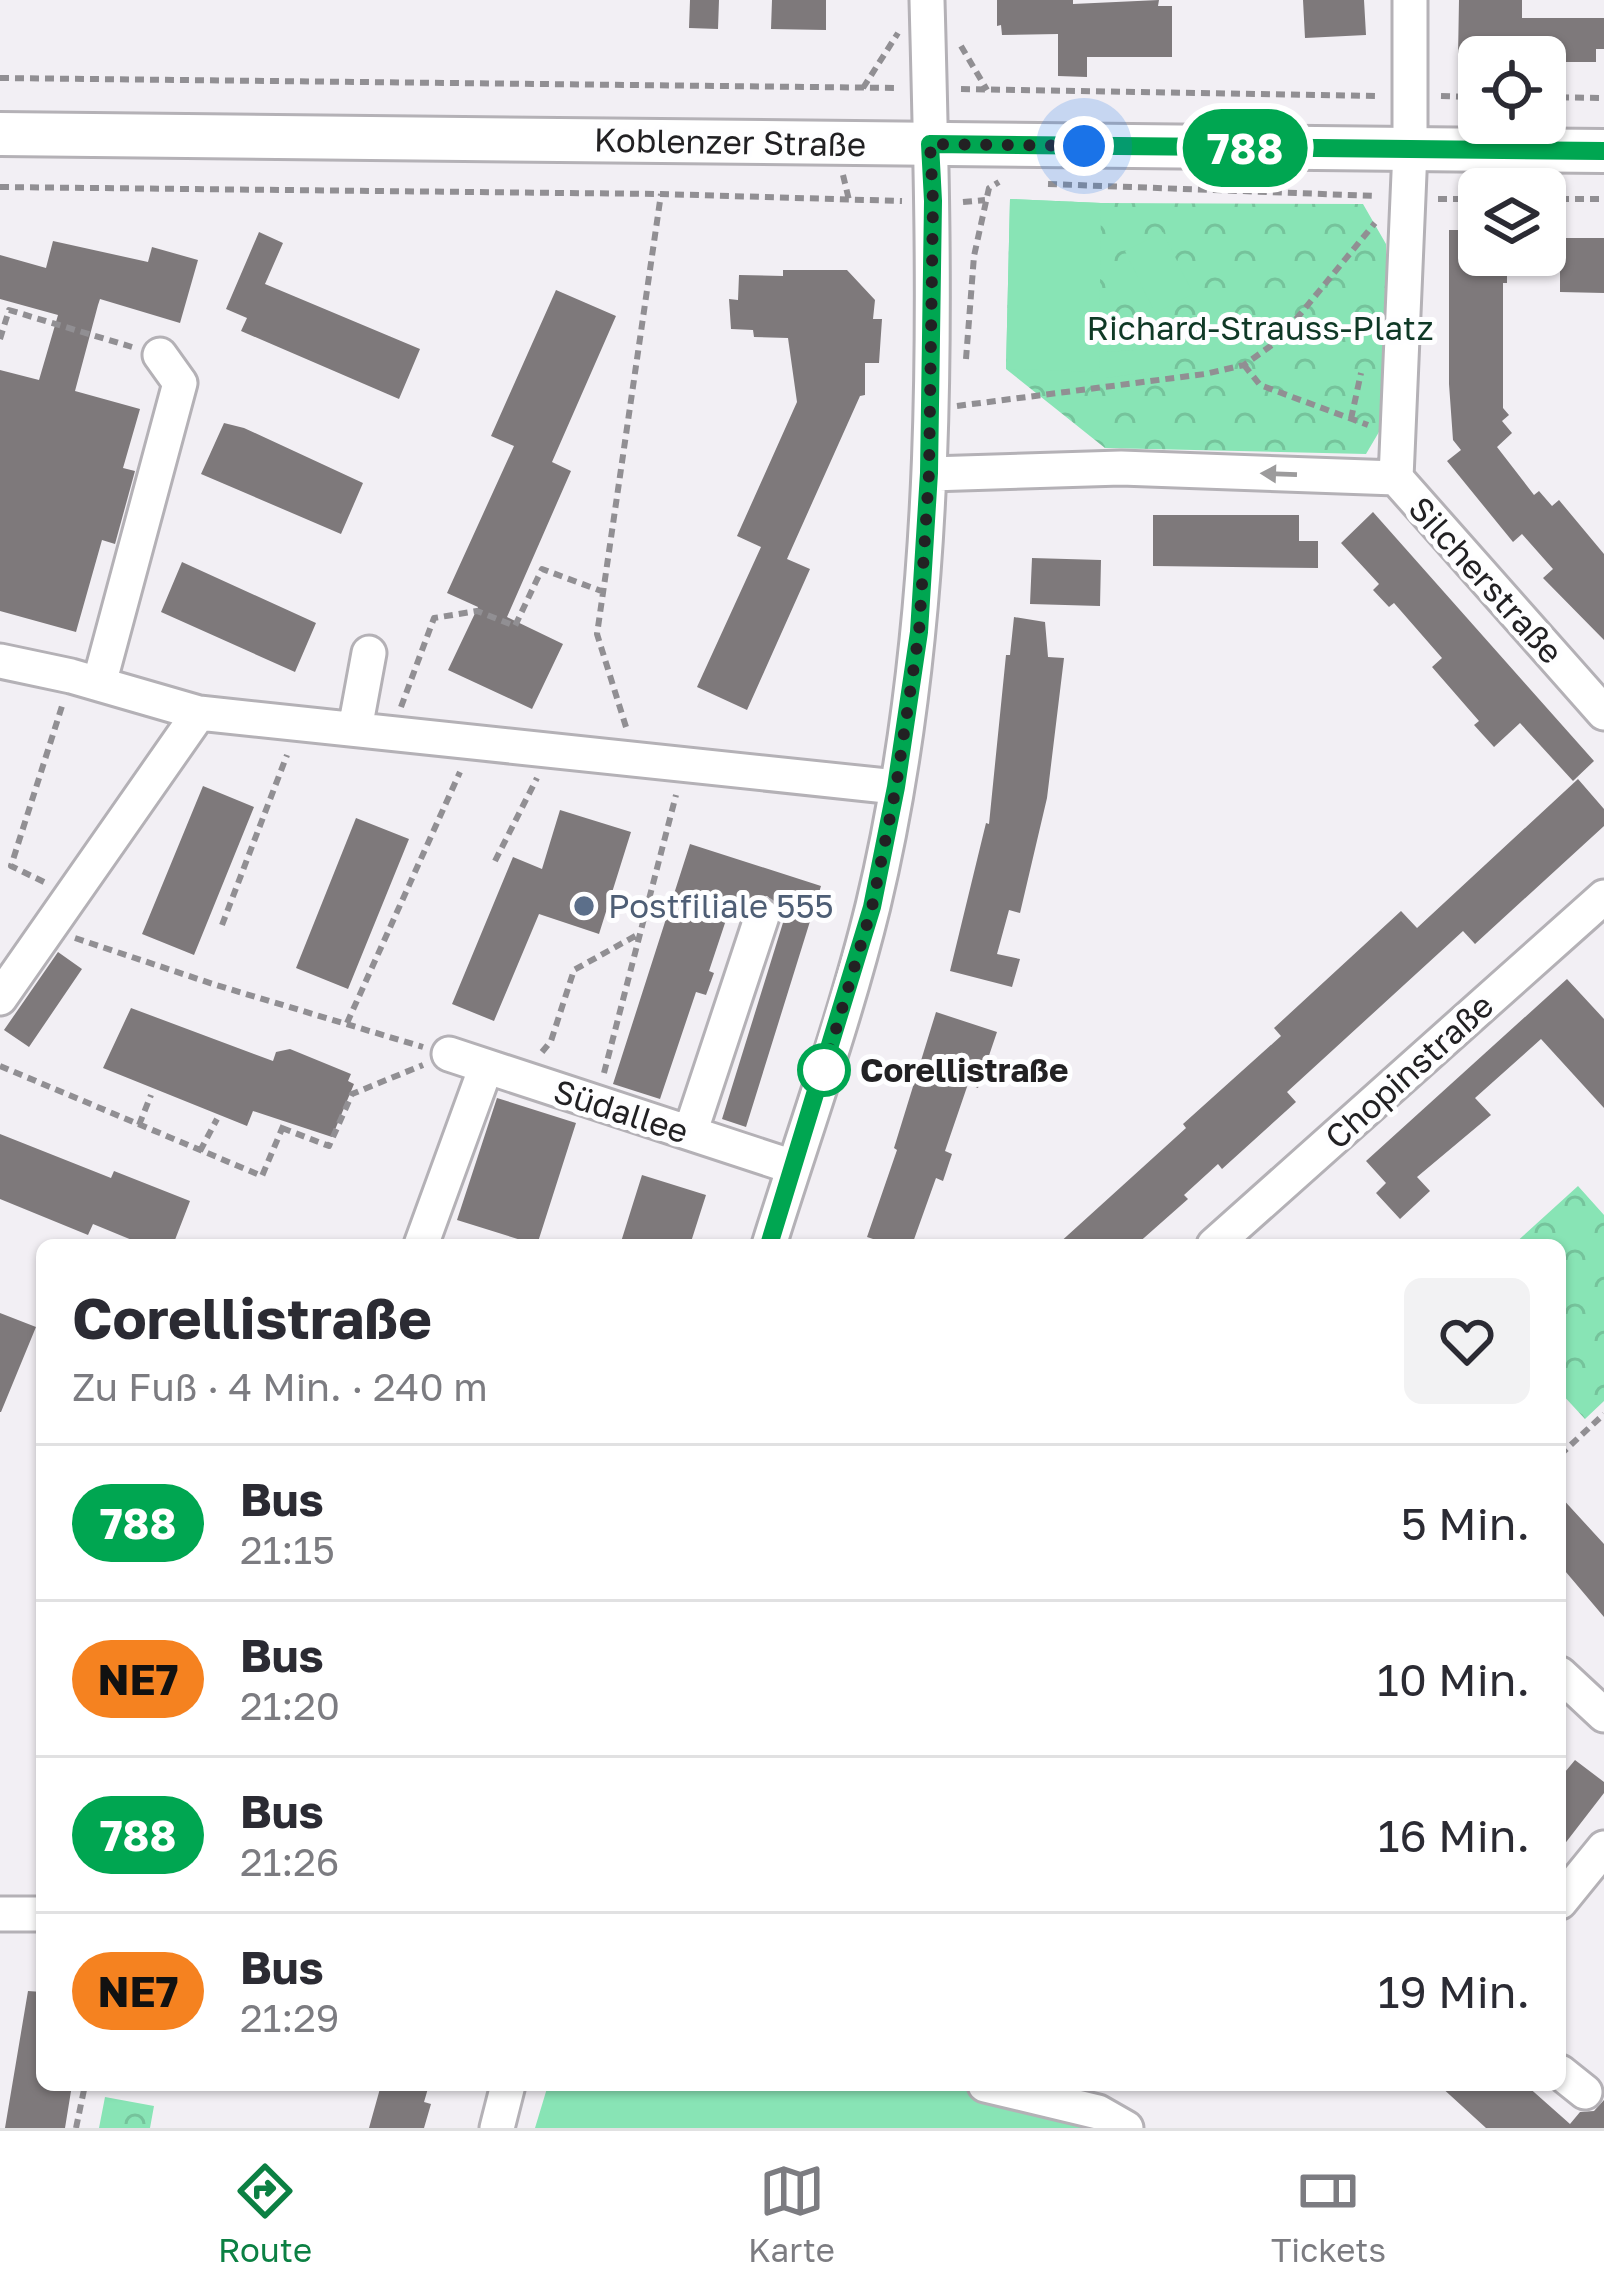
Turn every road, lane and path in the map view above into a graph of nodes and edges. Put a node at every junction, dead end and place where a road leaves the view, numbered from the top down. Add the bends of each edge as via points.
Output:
1 (1410, 0) edge
2 (917, 9) edge
3 (0, 78) edge
4 (888, 88) dead end
5 (862, 89) junction
6 (966, 89) dead end
7 (1387, 96) dead end
8 (1566, 98) edge
9 (1604, 98) edge
10 (0, 134) edge
11 (930, 144) junction
12 (1410, 150) junction
13 (1604, 151) edge
14 (1014, 182) dead end
15 (1033, 183) dead end
16 (0, 188) edge
17 (661, 194) junction
18 (1406, 198) junction
19 (1566, 199) edge
20 (1604, 199) edge
21 (890, 201) dead end
22 (972, 203) dead end
23 (0, 339) edge
24 (160, 355) joint
25 (1244, 365) junction
26 (1361, 373) dead end
27 (928, 405) junction
28 (1351, 419) junction
29 (1401, 433) junction
30 (929, 473) junction
31 (1396, 478) junction
32 (604, 592) junction
33 (369, 653) dead end
34 (0, 661) edge
35 (85, 680) junction
36 (199, 713) junction
37 (1604, 713) edge
38 (298, 723) junction
39 (355, 729) junction
40 (391, 731) junction
41 (473, 741) junction
42 (552, 749) junction
43 (635, 758) junction
44 (684, 763) junction
45 (896, 787) junction
46 (495, 861) dead end
47 (41, 880) dead end
48 (1598, 914) edge
49 (762, 916) dead end
50 (51, 925) junction
51 (222, 925) dead end
52 (637, 934) junction
53 (0, 998) edge
54 (347, 1024) junction
55 (448, 1054) junction
56 (0, 1066) edge
57 (486, 1066) junction
58 (521, 1078) junction
59 (152, 1095) dead end
60 (596, 1103) junction
61 (217, 1120) dead end
62 (138, 1126) junction
63 (690, 1133) junction
64 (200, 1151) junction
65 (794, 1167) junction
66 (423, 1239) edge
67 (771, 1239) edge
68 (1221, 1239) edge
69 (1604, 1414) edge
70 (1566, 1449) edge
71 (1566, 1679) edge
72 (1604, 1714) edge
73 (1604, 1848) edge
74 (1566, 1895) edge
75 (0, 1914) edge
76 (36, 1914) edge
77 (84, 2091) edge
78 (506, 2091) edge
79 (1010, 2091) edge
80 (76, 2128) edge
81 (497, 2128) edge
82 (1126, 2128) edge

1 - 12 street, Silcherstraße
2 - 5 path
2 - 11 street
3 - 5 path
4 - 5 path
6 - 7 path
8 - 9 path
10 - 11 main road, Koblenzer Straße
11 - 12 main road, Koblenzer Straße
11 - 27 street
12 - 13 main road, Koblenzer Straße
12 - 18 street, Silcherstraße
14 - 22 path via 997,182 985,200
15 - 18 path
16 - 17 path
17 - 21 path
17 - 32 path
18 - 25 path via 1378,220 1280,340
18 - 29 street, Silcherstraße
19 - 20 path
23 - 24 path via 9,310
24 - 35 street via 180,383
25 - 27 path
25 - 28 path via 1259,385
26 - 28 path
27 - 30 street
28 - 29 path
29 - 31 street, Silcherstraße
31 -> 30 street via 1121,468
30 - 45 street via 919,632
31 - 37 street, Silcherstraße
32 - 40 path via 542,569 515,626 477,611 434,618
32 - 43 path via 598,634
33 - 39 street
34 - 35 street
35 - 36 street
35 - 47 path via 11,866
36 - 38 street
36 - 50 street
38 - 39 street
38 - 51 path
39 - 40 street
40 - 41 street
41 - 42 street
41 - 54 path
42 - 43 street
42 - 46 path
43 - 44 street
44 - 45 street
44 - 52 path
45 - 65 street via 872,907
48 - 68 street, Chopinstraße
49 - 63 street
50 - 53 street
50 - 54 path via 88,945
52 - 58 path via 574,970 551,1041
52 - 60 path
54 - 55 path
55 - 57 street, Südallee
55 - 64 path via 352,1094 329,1146 283,1126 262,1176
56 - 62 path
57 - 58 street, Südallee
57 - 66 street
58 - 60 street, Südallee
59 - 62 path
60 - 63 street, Südallee
61 - 64 path
62 - 64 path
63 - 65 street, Südallee
65 - 67 street
69 - 70 path
71 - 72 street
73 - 74 street
75 - 76 street
77 - 80 path
78 - 81 street
79 - 82 street via 1098,2112

